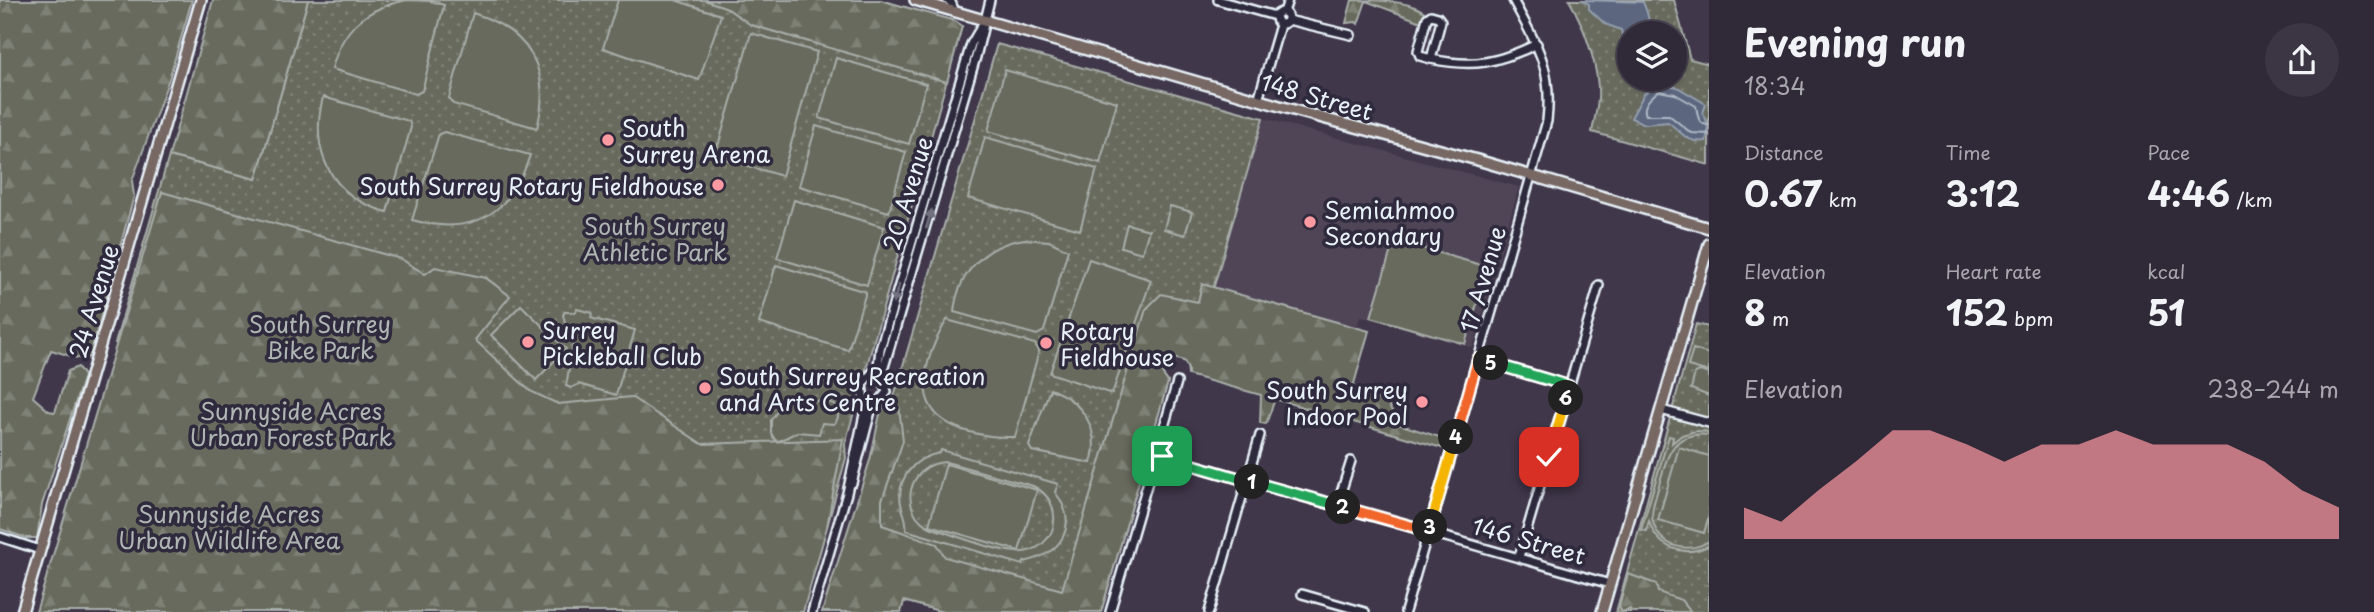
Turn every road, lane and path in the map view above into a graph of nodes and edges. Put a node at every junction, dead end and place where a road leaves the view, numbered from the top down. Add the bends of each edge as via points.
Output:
1 (201, 0) edge
2 (915, 0) edge
3 (947, 0) edge
4 (990, 0) edge
5 (1218, 0) edge
6 (1288, 0) edge
7 (1513, 0) edge
8 (955, 12) junction
9 (1275, 16) junction
10 (1286, 16) junction
11 (985, 20) junction
12 (1280, 25) junction
13 (1352, 36) dead end
14 (1537, 44) junction
15 (1431, 59) junction
16 (1258, 100) junction
17 (1532, 176) junction
18 (1709, 228) edge
19 (1709, 244) edge
20 (1599, 285) dead end
21 (1478, 359) junction
22 (869, 376) junction
23 (883, 378) junction
24 (1177, 382) dead end
25 (1569, 386) junction
26 (862, 394) junction
27 (878, 401) junction
28 (1661, 410) junction
29 (1709, 423) edge
30 (1260, 435) dead end
31 (1156, 454) junction
32 (1351, 461) dead end
33 (1247, 481) junction
34 (847, 493) junction
35 (1337, 505) junction
36 (1429, 531) junction
37 (0, 537) edge
38 (40, 550) junction
39 (1519, 557) junction
40 (1610, 584) junction
41 (1303, 594) dead end
42 (22, 612) edge
43 (813, 612) edge
44 (1110, 612) edge
45 (1209, 612) edge
46 (1365, 612) edge
47 (1405, 612) edge
48 (1602, 612) edge

1 - 38 main road, 24 Avenue
2 - 8 main road, 148 Street
3 - 8 street
4 - 11 street, 20 Avenue
5 - 9 street
6 - 10 street
7 - 14 street, 17 Avenue
8 - 11 main road, 148 Street
9 - 10 street
9 - 12 street
10 - 12 street via 1285,24
10 - 13 street
11 - 16 main road, 148 Street
11 -> 22 street, 20 Avenue via 971,44 878,366
23 -> 11 street, 20 Avenue
12 - 16 street
14 - 15 street via 1482,63
14 - 17 street, 17 Avenue via 1549,88
15 - 15 street via 1441,21 1431,15 1418,51
16 - 17 main road, 148 Street
17 - 18 main road, 148 Street
17 - 21 street, 17 Avenue
19 - 28 main road
20 - 25 street
21 - 25 street
21 - 36 street, 17 Avenue
22 - 23 street
22 - 26 street via 862,384
23 - 27 street via 887,392
24 - 31 street
25 - 39 street
26 - 27 street
26 - 34 street via 865,410
27 - 34 street
28 - 29 street
28 - 40 main road
30 - 33 street
31 - 33 street, 146 Street
31 - 44 street
32 - 35 street
33 - 35 street, 146 Street
33 - 45 street
34 - 43 street
35 - 36 street, 146 Street
36 - 39 street, 146 Street
36 - 47 street, 17 Avenue
37 - 38 street
38 - 42 main road, 24 Avenue
39 - 40 street, 146 Street
40 - 48 main road
41 - 46 street

